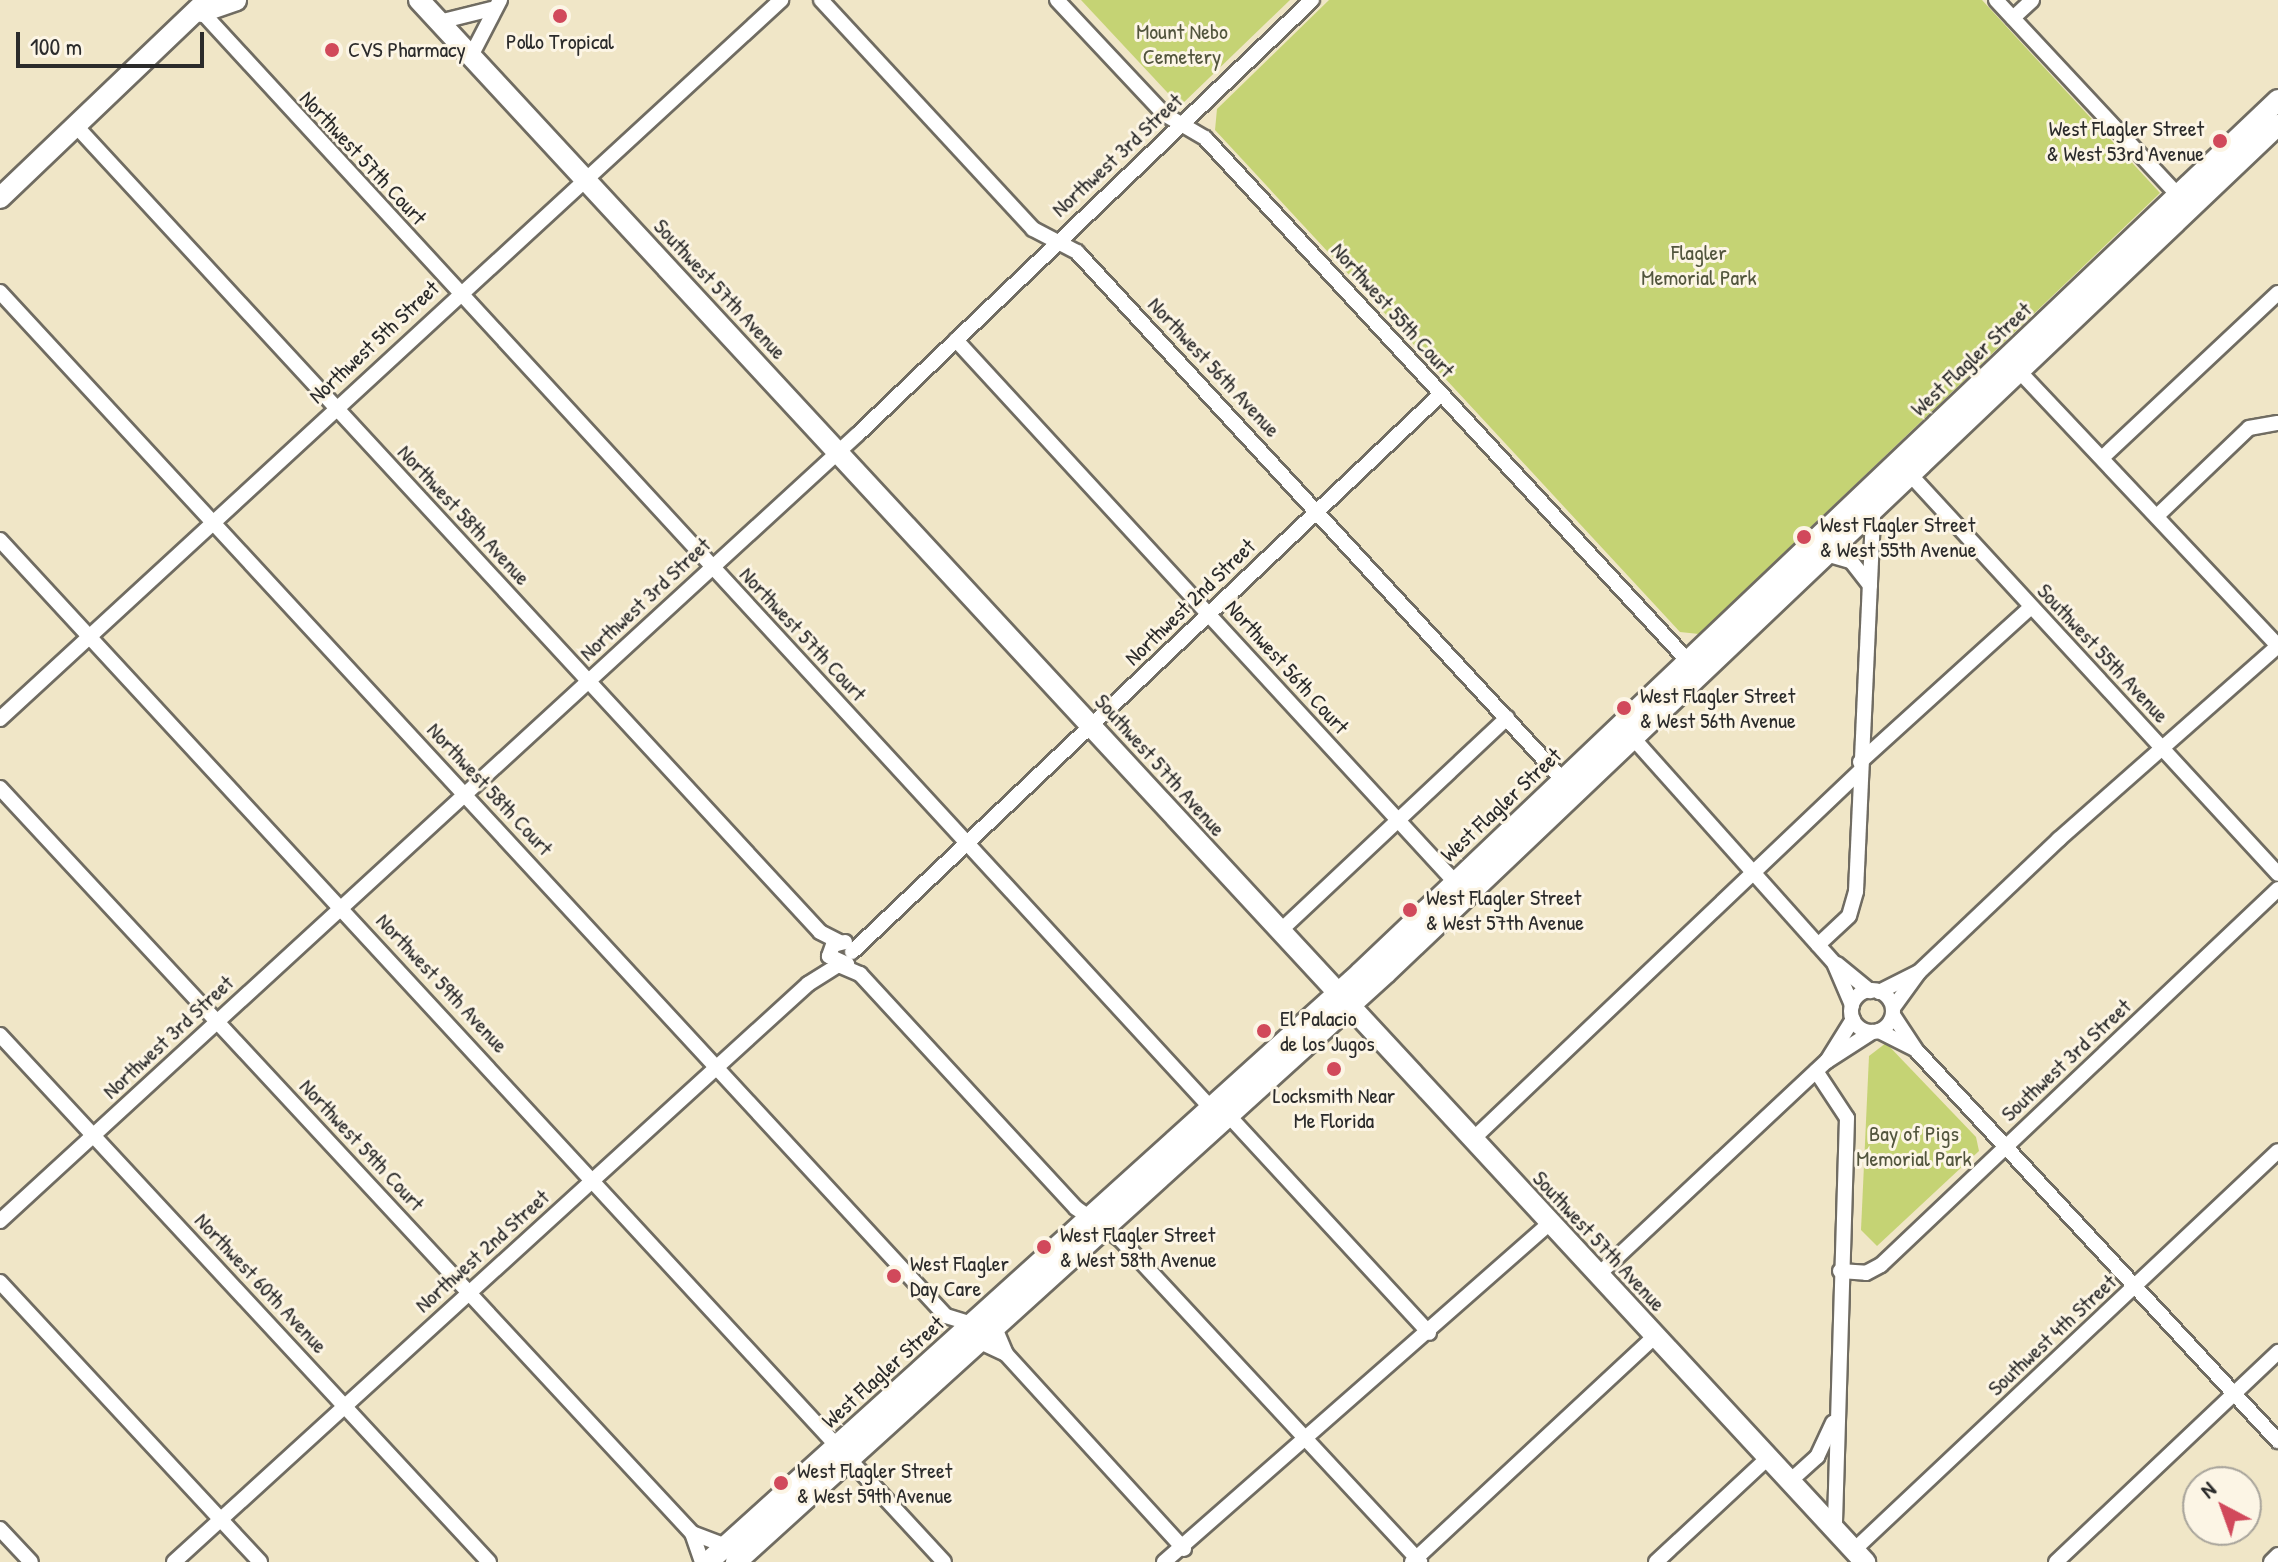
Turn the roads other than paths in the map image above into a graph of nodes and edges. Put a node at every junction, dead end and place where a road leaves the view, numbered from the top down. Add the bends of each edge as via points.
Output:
1 (236, 0) edge
2 (419, 0) edge
3 (781, 0) edge
4 (821, 0) edge
5 (1057, 0) edge
6 (1312, 0) edge
7 (1996, 0) edge
8 (2032, 0) edge
9 (495, 5) edge
10 (204, 6) edge
11 (2013, 18) junction
12 (439, 22) junction
13 (471, 56) junction
14 (2278, 100) edge
15 (1182, 125) junction
16 (2278, 125) edge
17 (77, 127) junction
18 (586, 182) junction
19 (0, 198) edge
20 (2184, 201) junction
21 (1058, 242) junction
22 (0, 292) edge
23 (2278, 293) edge
24 (458, 294) junction
25 (2070, 311) junction
26 (956, 340) junction
27 (2019, 371) junction
28 (1440, 395) junction
29 (336, 409) junction
30 (2272, 422) edge
31 (839, 451) junction
32 (2102, 458) junction
33 (1904, 468) junction
34 (1880, 478) junction
35 (1873, 510) junction
36 (1317, 511) junction
37 (2157, 516) junction
38 (213, 522) junction
39 (0, 540) edge
40 (1826, 554) junction
41 (712, 568) junction
42 (1870, 585) junction
43 (2031, 607) junction
44 (1210, 615) junction
45 (89, 636) junction
46 (2278, 646) edge
47 (1688, 661) junction
48 (588, 681) junction
49 (1643, 704) junction
50 (1507, 718) junction
51 (0, 719) edge
52 (1091, 725) junction
53 (1633, 738) junction
54 (2162, 749) junction
55 (1860, 766) junction
56 (1563, 780) junction
57 (0, 788) edge
58 (465, 795) junction
59 (1551, 815) junction
60 (1399, 822) junction
61 (965, 841) junction
62 (1752, 873) junction
63 (2278, 874) edge
64 (1455, 882) junction
65 (2278, 889) edge
66 (342, 908) junction
67 (1279, 932) junction
68 (1818, 945) junction
69 (841, 954) junction
70 (1834, 963) junction
71 (1919, 972) junction
72 (1875, 991) junction
73 (1343, 1000) junction
74 (1853, 1012) junction
75 (1893, 1012) junction
76 (218, 1021) junction
77 (1875, 1032) junction
78 (0, 1035) edge
79 (1916, 1050) junction
80 (1821, 1066) junction
81 (717, 1067) junction
82 (1220, 1112) junction
83 (94, 1136) junction
84 (1472, 1140) junction
85 (2006, 1147) junction
86 (2278, 1151) edge
87 (594, 1180) junction
88 (0, 1221) edge
89 (1097, 1223) junction
90 (1550, 1223) junction
91 (1840, 1271) junction
92 (1598, 1275) junction
93 (0, 1282) edge
94 (2135, 1287) junction
95 (469, 1293) junction
96 (946, 1316) junction
97 (995, 1328) junction
98 (976, 1333) junction
99 (1429, 1333) junction
100 (1655, 1336) junction
101 (953, 1341) junction
102 (2278, 1352) edge
103 (1006, 1354) junction
104 (2234, 1394) junction
105 (345, 1406) junction
106 (1833, 1422) junction
107 (1308, 1441) junction
108 (2278, 1441) edge
109 (844, 1452) junction
110 (1767, 1459) junction
111 (1789, 1482) junction
112 (220, 1520) junction
113 (0, 1529) edge
114 (1835, 1530) junction
115 (692, 1533) junction
116 (1184, 1549) junction
117 (731, 1554) edge
118 (2278, 1555) edge
119 (1860, 1556) edge
120 (1416, 1561) edge
121 (31, 1562) edge
122 (174, 1562) edge
123 (260, 1562) edge
124 (489, 1562) edge
125 (702, 1562) edge
126 (708, 1562) edge
127 (944, 1562) edge
128 (1164, 1562) edge
129 (1656, 1562) edge
130 (2056, 1562) edge
131 (2271, 1562) edge

1 - 10 main road
2 - 12 main road, Southwest 57th Avenue
3 - 18 street, Northwest 5th Street
4 - 21 street, Northwest 56th Avenue via 1033,229
5 - 15 street, Northwest 55th Court
6 - 15 street, Northwest 3rd Street
7 - 11 street
8 - 11 street
9 - 12 street
9 - 13 street
10 - 17 main road
10 - 24 street, Northwest 57th Court
11 - 20 street
12 - 13 main road, Southwest 57th Avenue
13 - 18 main road, Southwest 57th Avenue
14 - 20 main road via 2202,172
15 - 21 street, Northwest 3rd Street
15 - 28 street, Northwest 55th Court via 1205,138
16 - 20 main road, West Flagler Street
17 - 19 main road
17 - 29 street, Northwest 58th Avenue
18 - 24 street, Northwest 5th Street
18 - 31 main road, Southwest 57th Avenue
20 - 25 main road, West Flagler Street
20 - 25 main road, West Flagler Street via 2160,237
21 - 26 street, Northwest 3rd Street
21 - 36 street, Northwest 56th Avenue via 1077,252
22 - 38 street, Northwest 58th Court
23 - 32 street
24 - 29 street, Northwest 5th Street
24 - 41 street, Northwest 57th Court
25 - 27 main road, West Flagler Street
25 - 33 main road, West Flagler Street
26 - 31 street, Northwest 3rd Street
26 - 44 street, Northwest 56th Court
27 - 32 street
27 - 33 main road, West Flagler Street
28 - 36 street, Northwest 2nd Street
28 - 47 street, Northwest 55th Court
29 - 38 street, Northwest 5th Street
29 - 48 street, Northwest 58th Avenue
30 - 37 street via 2243,433
31 - 41 street, Northwest 3rd Street
31 - 52 main road, Southwest 57th Avenue
32 - 37 street
33 - 34 main road, West Flagler Street
33 - 35 main road, West Flagler Street
33 - 43 street, Southwest 55th Avenue
34 - 35 main road
34 - 47 main road, West Flagler Street
35 - 40 main road, West Flagler Street
35 - 42 street
36 - 44 street, Northwest 2nd Street
36 - 50 street, Northwest 56th Avenue
37 - 46 street
38 - 45 street, Northwest 5th Street
38 - 58 street, Northwest 58th Court
39 - 45 street, Northwest 59th Avenue
40 - 42 street via 1851,561
40 - 53 main road, West Flagler Street
41 - 48 street, Northwest 3rd Street
41 - 61 street, Northwest 57th Court
42 - 55 street
43 - 54 street, Southwest 55th Avenue
43 - 55 street
44 - 52 street, Northwest 2nd Street
44 - 60 street, Northwest 56th Court
45 - 51 street, Northwest 5th Street
45 - 66 street, Northwest 59th Avenue
46 - 54 street
47 - 49 main road, West Flagler Street
48 - 58 street, Northwest 3rd Street
48 - 69 street, Northwest 58th Avenue
49 - 53 main road
49 - 56 main road, West Flagler Street
50 - 56 street, Northwest 56th Avenue
50 - 60 street
52 - 61 street, Northwest 2nd Street
52 - 67 main road, Southwest 57th Avenue
53 - 59 main road, West Flagler Street
53 - 62 street
54 - 63 street, Southwest 55th Avenue
54 - 71 street
55 - 62 street
55 - 68 street via 1854,901
56 - 59 main road
56 - 64 main road, West Flagler Street
57 - 76 street, Northwest 59th Court
58 - 66 street, Northwest 3rd Street
58 - 81 street, Northwest 58th Court
59 - 73 main road, West Flagler Street
60 - 64 street, Northwest 56th Court
60 - 67 street
61 - 69 street, Northwest 2nd Street
61 - 82 street, Northwest 57th Court
62 - 68 street
62 - 84 street
64 - 73 main road, West Flagler Street
65 - 85 street, Southwest 3rd Street
66 - 76 street, Northwest 3rd Street
66 - 87 street, Northwest 59th Avenue
67 - 73 main road, Southwest 57th Avenue
68 - 70 street
69 - 81 street, Northwest 2nd Street
69 - 89 street, Northwest 58th Avenue
70 - 72 street
70 - 74 street
71 - 72 street
71 - 75 street
72 - 74 street
72 - 75 street
73 - 82 main road, West Flagler Street
73 - 84 main road, Southwest 57th Avenue
74 - 77 street
74 - 80 street
75 - 77 street
75 - 79 street
76 - 83 street, Northwest 3rd Street
76 - 95 street, Northwest 59th Court
77 - 79 street
77 - 80 street
78 - 83 street, Northwest 60th Avenue
79 - 85 street
80 - 91 street via 1846,1113
80 - 92 street
81 - 87 street, Northwest 2nd Street
81 - 96 street, Northwest 58th Court
82 - 89 main road, West Flagler Street
82 - 99 street, Northwest 57th Court
83 - 88 street, Northwest 3rd Street
83 - 105 street, Northwest 60th Avenue
84 - 90 main road, Southwest 57th Avenue
85 - 91 street, Southwest 3rd Street via 1878,1268
85 - 94 street
86 - 94 street, Southwest 4th Street
87 - 95 street, Northwest 2nd Street
87 - 109 street, Northwest 59th Avenue
89 - 97 main road, West Flagler Street
89 - 98 main road, West Flagler Street
89 - 107 street, Northwest 58th Avenue
90 - 92 main road, Southwest 57th Avenue
90 - 99 street
91 - 106 street
92 - 100 main road, Southwest 57th Avenue
93 - 112 street
94 - 104 street
94 - 119 street, Southwest 4th Street
95 - 105 street, Northwest 2nd Street
95 - 115 street, Northwest 59th Court
96 - 98 street
96 - 101 street, Northwest 58th Court
97 - 98 main road, West Flagler Street
97 - 103 street
98 - 101 main road, West Flagler Street
98 - 103 street
98 - 109 main road, West Flagler Street
99 - 107 street
100 - 110 main road, Southwest 57th Avenue
100 - 120 street
101 - 109 main road, West Flagler Street
102 - 104 street
103 - 116 street
104 - 108 street
104 - 130 street
105 - 112 street, Northwest 2nd Street
105 - 124 street, Northwest 60th Avenue
106 - 111 street via 1817,1457
106 - 114 street
107 - 116 street
107 - 120 street, Northwest 58th Avenue
109 - 117 main road, West Flagler Street
109 - 127 street, Northwest 59th Avenue
110 - 111 main road, Southwest 57th Avenue
110 - 129 street
111 - 114 main road, Southwest 57th Avenue
112 - 122 street, Northwest 2nd Street
112 - 123 street
113 - 121 street
114 - 119 main road, Southwest 57th Avenue
115 - 117 street, Northwest 59th Court
115 - 125 street, Northwest 59th Court
116 - 128 street
117 - 126 main road, West Flagler Street
118 - 131 street

